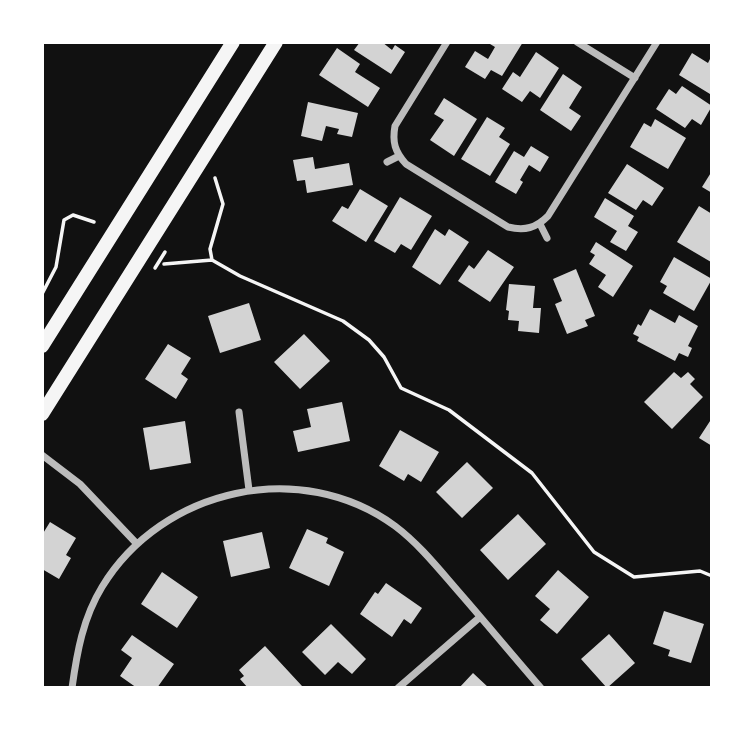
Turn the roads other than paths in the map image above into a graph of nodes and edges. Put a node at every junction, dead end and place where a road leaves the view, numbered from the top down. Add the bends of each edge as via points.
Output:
1 (233, 42) edge
2 (276, 42) edge
3 (447, 42) edge
4 (577, 42) edge
5 (657, 42) edge
6 (635, 78) junction
7 (399, 156) junction
8 (387, 162) dead end
9 (540, 224) junction
10 (547, 238) dead end
11 (42, 346) edge
12 (239, 412) dead end
13 (42, 414) edge
14 (42, 454) edge
15 (249, 490) junction
16 (137, 544) junction
17 (480, 617) junction
18 (72, 688) edge
19 (398, 688) edge
20 (541, 688) edge

1 - 11 main road
2 - 13 main road
3 - 7 street via 395,126 393,138
4 - 6 street
5 - 6 street
6 - 9 street
7 - 8 street
7 - 9 street via 508,228
9 - 10 street
12 - 15 street
14 - 16 street via 80,484
15 - 16 street via 185,510
15 - 17 street via 320,493 370,511 421,549
16 - 18 street via 102,587 88,614
17 - 19 street
17 - 20 street

